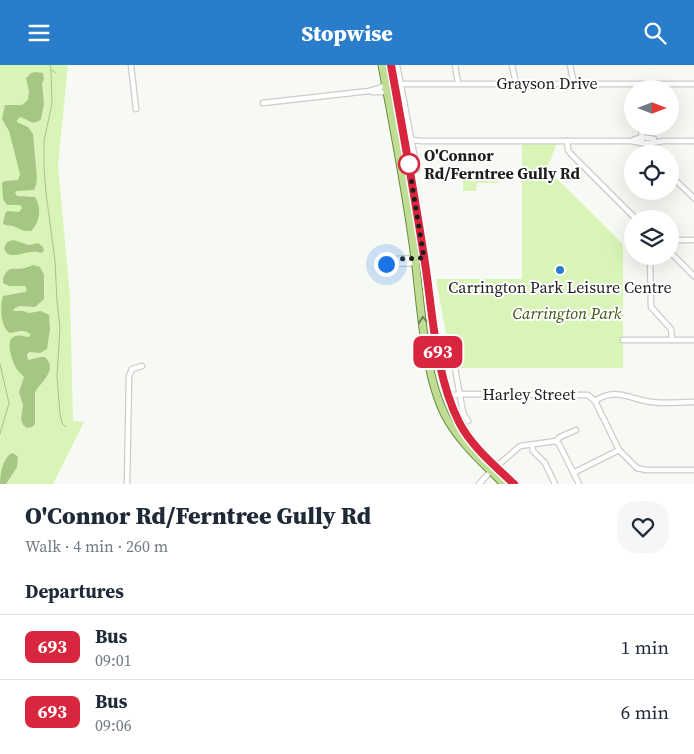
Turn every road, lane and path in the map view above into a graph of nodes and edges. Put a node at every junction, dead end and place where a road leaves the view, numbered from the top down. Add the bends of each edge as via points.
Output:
1 (131, 65) edge
2 (382, 65) edge
3 (390, 65) edge
4 (397, 65) edge
5 (455, 65) edge
6 (512, 65) edge
7 (570, 65) edge
8 (392, 74) junction
9 (401, 83) junction
10 (458, 83) junction
11 (516, 83) junction
12 (574, 83) junction
13 (694, 84) edge
14 (624, 85) edge
15 (679, 85) edge
16 (386, 88) junction
17 (262, 103) dead end
18 (136, 109) dead end
19 (643, 135) edge
20 (396, 141) junction
21 (568, 141) junction
22 (644, 141) junction
23 (694, 141) edge
24 (409, 142) junction
25 (645, 145) edge
26 (417, 169) dead end
27 (679, 184) edge
28 (694, 198) edge
29 (627, 210) edge
30 (679, 240) edge
31 (694, 240) edge
32 (425, 260) junction
33 (415, 261) junction
34 (679, 261) edge
35 (650, 265) edge
36 (694, 276) edge
37 (623, 340) dead end
38 (672, 340) junction
39 (694, 340) edge
40 (142, 366) dead end
41 (455, 368) dead end
42 (460, 394) junction
43 (449, 396) junction
44 (438, 397) junction
45 (595, 401) junction
46 (694, 402) edge
47 (468, 421) dead end
48 (576, 430) dead end
49 (556, 441) junction
50 (532, 445) junction
51 (619, 450) junction
52 (494, 469) junction
53 (694, 470) edge
54 (573, 473) junction
55 (127, 484) edge
56 (478, 484) edge
57 (504, 484) edge
58 (514, 484) edge
59 (555, 484) edge
60 (579, 484) edge

1 - 18 street
2 - 16 main road
3 - 8 main road
4 - 9 street
5 - 10 street
6 - 11 street
7 - 12 street
8 - 16 main road via 390,87
8 - 24 main road
9 - 10 street, Grayson Drive
9 - 24 street
10 - 11 street, Grayson Drive
11 - 12 street, Grayson Drive
12 - 14 street, Grayson Drive
13 - 15 street, Grayson Drive
16 - 17 street
16 - 20 main road
19 - 22 street
20 - 24 street
20 - 33 main road
21 - 22 street
21 - 24 street
21 - 29 street via 570,152
22 - 23 street
22 - 25 street
24 - 26 street
24 - 32 main road
27 - 28 street
30 - 31 street
32 - 33 street
32 - 43 main road
33 - 33 street via 386,264 394,259
44 -> 33 main road via 425,336
34 - 36 street
35 - 38 street via 650,304 671,329
37 - 38 street
38 - 39 street
40 - 55 street via 134,367 129,374
41 - 42 street
42 - 43 street, Harley Street
42 - 45 street, Harley Street via 585,394
42 - 47 street
43 - 44 main road
43 - 52 main road via 464,431
44 - 52 main road via 460,438
45 - 46 street, Harley Street via 615,394 652,402
45 - 51 street
48 - 49 street
49 - 50 street
49 - 54 street
50 - 52 street via 518,447
50 - 59 street
51 - 53 street via 641,470
51 - 54 street
52 - 56 street
52 - 57 main road
52 - 58 main road
54 - 60 street

